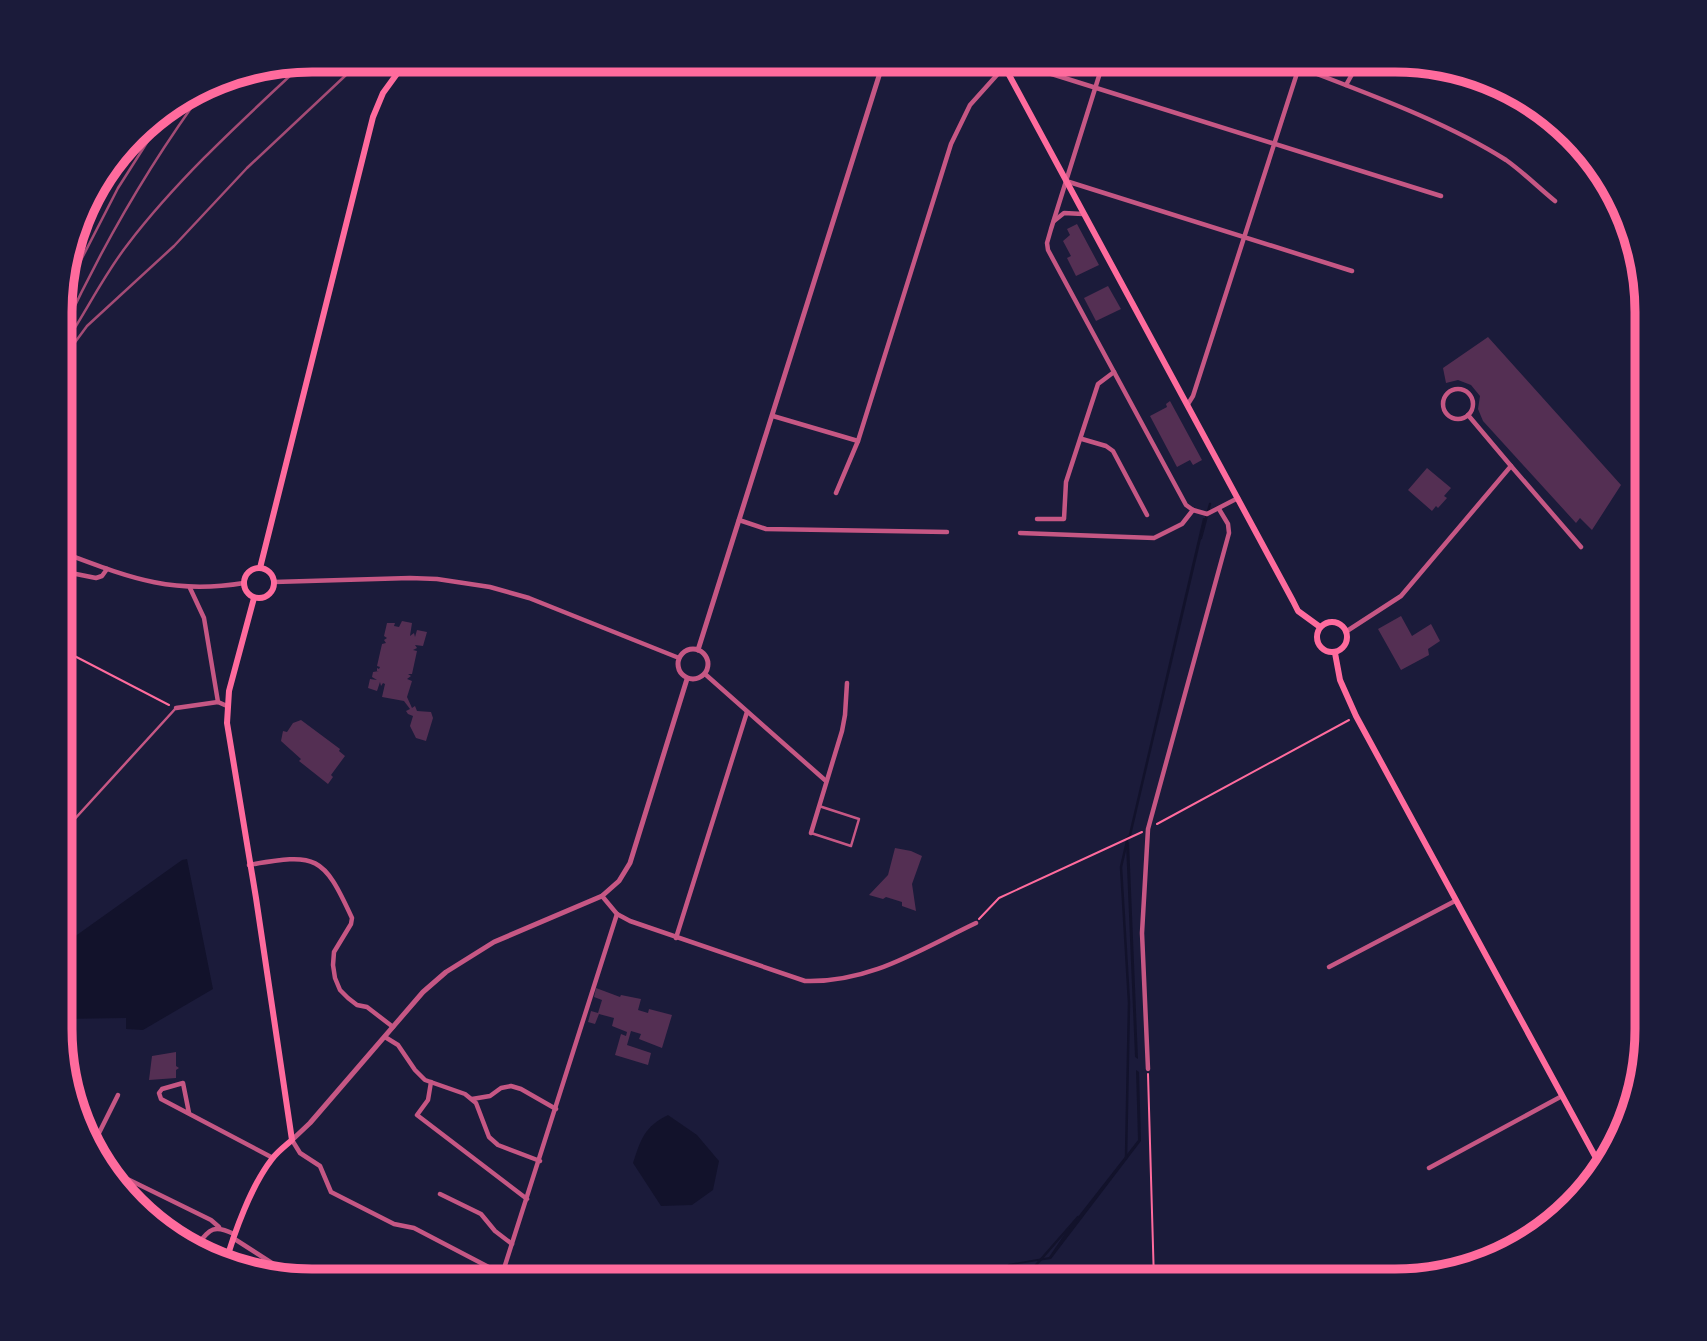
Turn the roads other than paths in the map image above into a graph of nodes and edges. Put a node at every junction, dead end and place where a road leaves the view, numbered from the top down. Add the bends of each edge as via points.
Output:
1 (398, 72) edge
2 (880, 72) edge
3 (996, 72) edge
4 (1008, 72) edge
5 (1045, 72) edge
6 (1101, 72) edge
7 (1297, 72) edge
8 (1312, 72) edge
9 (1353, 72) edge
10 (1346, 85) junction
11 (1096, 88) junction
12 (1273, 143) junction
13 (1065, 181) junction
14 (1441, 196) dead end
15 (1555, 201) dead end
16 (1083, 214) junction
17 (1053, 222) junction
18 (1244, 238) junction
19 (1352, 271) dead end
20 (1114, 372) junction
21 (1188, 404) junction
22 (1468, 415) junction
23 (773, 416) junction
24 (1082, 439) junction
25 (858, 441) junction
26 (1511, 466) junction
27 (836, 493) dead end
28 (1238, 498) junction
29 (1219, 509) junction
30 (1193, 510) junction
31 (1147, 515) dead end
32 (1037, 519) dead end
33 (740, 520) junction
34 (947, 532) dead end
35 (1020, 533) dead end
36 (1581, 547) dead end
37 (72, 556) edge
38 (260, 568) junction
39 (107, 569) junction
40 (72, 573) edge
41 (274, 582) junction
42 (244, 583) junction
43 (190, 587) junction
44 (254, 598) junction
45 (1320, 627) junction
46 (1347, 631) junction
47 (698, 650) junction
48 (1335, 653) junction
49 (679, 658) junction
50 (705, 674) junction
51 (687, 679) junction
52 (847, 683) dead end
53 (218, 702) junction
54 (227, 706) junction
55 (176, 708) joint
56 (747, 712) junction
57 (826, 781) junction
58 (819, 806) junction
59 (72, 822) edge
60 (811, 833) joint
61 (250, 865) junction
62 (602, 896) junction
63 (1455, 901) junction
64 (617, 914) junction
65 (976, 923) road end
66 (676, 937) junction
67 (1329, 967) dead end
68 (393, 1027) junction
69 (385, 1037) junction
70 (1148, 1069) road end
71 (431, 1082) junction
72 (118, 1095) dead end
73 (1562, 1096) junction
74 (471, 1099) junction
75 (556, 1109) junction
76 (189, 1114) junction
77 (97, 1138) edge
78 (292, 1140) junction
79 (272, 1158) junction
80 (1597, 1160) edge
81 (540, 1161) junction
82 (1429, 1168) dead end
83 (121, 1176) edge
84 (440, 1194) dead end
85 (527, 1199) junction
86 (219, 1227) junction
87 (234, 1236) junction
88 (200, 1242) edge
89 (512, 1244) junction
90 (228, 1255) edge
91 (279, 1267) edge
92 (492, 1269) edge
93 (504, 1269) edge

1 - 38 main road via 373,117
2 - 23 street
3 - 25 street via 970,105 951,144
4 - 13 main road
5 - 11 street
6 - 11 street
7 - 12 street
8 - 10 street
9 - 10 street
10 - 15 street via 1480,145
11 - 12 street
11 - 13 street
12 - 14 street
12 - 18 street
13 - 16 main road
13 - 17 street
13 - 18 street
16 - 17 street via 1064,213
16 - 21 main road
17 - 20 street via 1048,250
18 - 19 street
18 - 21 street
20 - 24 street via 1098,384
20 - 30 street via 1185,505
21 - 28 main road
22 - 22 street via 1473,402 1469,393 1456,389 1448,393 1444,407 1449,415 1459,419
22 - 26 street
23 - 25 street
23 - 33 street
24 - 31 street via 1113,451
24 - 32 street via 1066,482 1064,519
25 - 27 street
26 - 36 street
26 - 46 street via 1401,596
28 - 29 street
28 - 45 main road via 1298,611
29 - 30 street via 1207,514
29 - 70 street via 1229,533 1148,829 1142,933
30 - 35 street via 1182,524 1154,538
33 - 34 street via 766,529
33 - 47 street
37 - 39 street
38 - 41 main road via 272,575
38 - 42 main road via 247,573
39 - 40 street via 96,578
39 - 43 street via 152,584
41 - 44 main road via 271,593
41 - 49 street via 410,578 490,587
42 - 43 street
42 - 44 main road
43 - 53 street via 204,618
44 - 54 main road
45 - 46 main road via 1332,622
45 - 48 main road via 1319,645
46 - 48 main road via 1346,645
47 - 49 street via 685,651
47 - 50 street via 708,660
48 - 63 main road via 1340,680 1356,716
49 - 51 street via 678,668
50 - 51 street via 697,680
50 - 56 street
51 - 62 street via 630,863
52 - 57 street via 845,715
53 - 54 street
53 - 55 street
54 - 61 main road
55 - 59 lane
56 - 57 street
56 - 66 street
57 - 58 street
58 - 60 street
58 - 60 lane via 859,819 850,846
61 - 68 street via 297,857 324,869 352,918 334,952 340,990
61 - 78 main road
62 - 64 street
62 - 68 street via 494,942 462,961 423,992
63 - 67 street
63 - 73 main road
64 - 66 street
64 - 75 street
65 - 66 street via 874,972 825,982 805,981
68 - 69 street
69 - 71 street
69 - 78 street
71 - 74 street
71 - 85 street via 428,1100 417,1115
72 - 77 street
73 - 80 main road
73 - 82 street
74 - 75 street via 512,1086
74 - 81 street via 489,1137
75 - 81 street
76 - 76 street via 183,1083 162,1089 161,1099
76 - 79 street
78 - 79 main road
78 - 92 street via 300,1153 320,1166 331,1192
79 - 87 main road
81 - 85 street
83 - 86 street
84 - 89 street via 481,1214
85 - 89 street
86 - 87 street
86 - 88 street
87 - 90 main road
87 - 91 street
89 - 93 street

